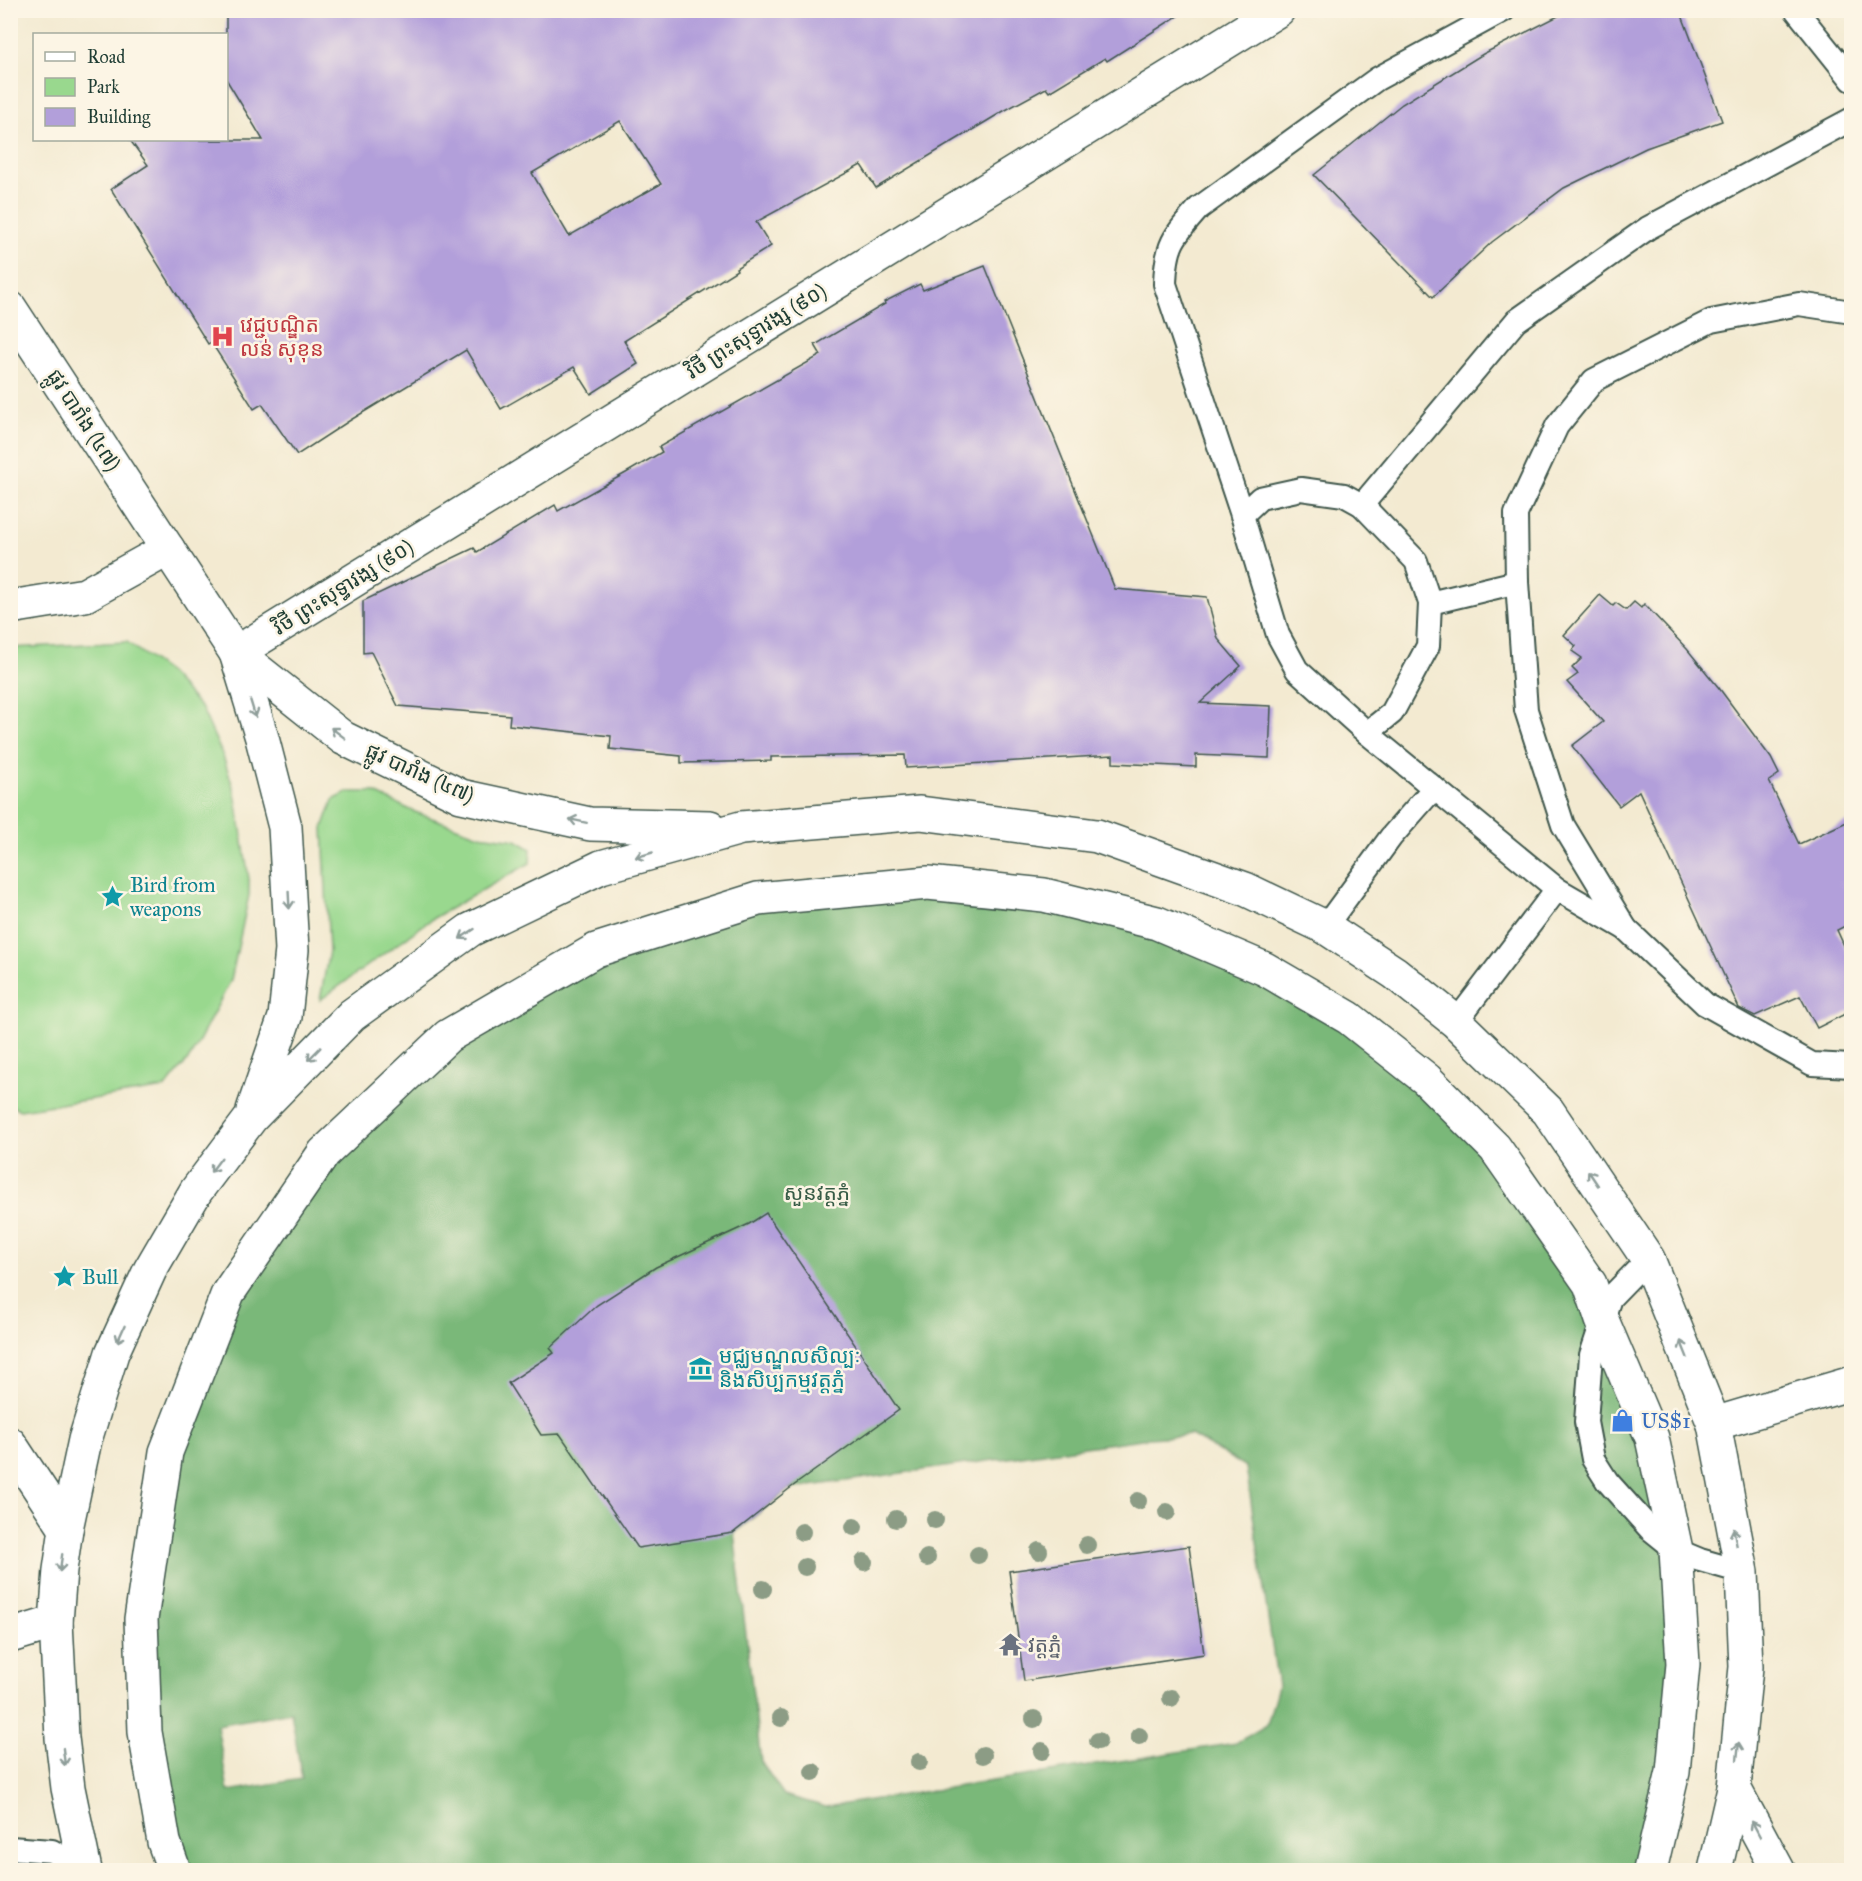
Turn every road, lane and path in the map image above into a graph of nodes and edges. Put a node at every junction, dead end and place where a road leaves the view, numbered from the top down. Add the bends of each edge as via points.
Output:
1 (1278, 10) edge
2 (1504, 10) edge
3 (1796, 10) edge
4 (1851, 80) edge
5 (1851, 119) edge
6 (10, 308) edge
7 (1851, 312) edge
8 (1362, 505) junction
9 (1242, 515) junction
10 (168, 549) junction
11 (1517, 582) junction
12 (1430, 603) junction
13 (10, 607) edge
14 (236, 653) junction
15 (1367, 733) junction
16 (1434, 788) junction
17 (741, 828) junction
18 (1557, 889) junction
19 (1325, 927) junction
20 (1626, 929) junction
21 (1456, 1022) junction
22 (1851, 1066) edge
23 (251, 1118) junction
24 (1648, 1259) junction
25 (1602, 1320) junction
26 (1851, 1383) edge
27 (1714, 1424) junction
28 (10, 1444) edge
29 (66, 1529) junction
30 (1676, 1550) junction
31 (1742, 1572) junction
32 (56, 1622) junction
33 (10, 1636) edge
34 (1734, 1788) junction
35 (10, 1848) edge
36 (85, 1870) edge
37 (174, 1870) edge
38 (1650, 1870) edge
39 (1715, 1870) edge
40 (1778, 1870) edge

1 - 14 street, វិថី ព្រះសុទ្ធាវង្ស (៩០)
2 - 9 lane via 1377,79 1199,208 1175,234 1166,258 1165,284
3 - 4 lane
5 - 8 lane via 1648,228 1516,321
6 - 10 street, ផ្លូវ បារាំង (៤៧)
7 - 11 lane via 1799,304 1711,321 1594,380 1557,426 1516,514
8 - 9 lane via 1344,495 1301,489 1260,498
8 - 12 lane via 1416,561
9 - 15 lane via 1278,635 1297,670
10 - 13 street via 85,595
10 - 14 street, ផ្លូវ បារាំង (៤៧)
11 - 12 lane
11 - 20 lane via 1526,710 1563,825
12 - 15 lane via 1428,646 1392,713
17 -> 14 street, ផ្លូវ បារាំង (៤៧) via 590,824 461,796 344,738
14 -> 23 street, ផ្លូវ បារាំង (៤៧) via 285,827 292,950 285,1017
15 - 16 lane
16 - 18 lane
16 - 19 lane via 1391,837
17 - 19 street via 920,813 1097,836 1245,889
17 -> 23 street via 601,867 470,930 352,1015
18 - 20 lane
18 - 21 lane
19 - 21 street via 1395,973
20 - 22 lane via 1705,1004 1812,1064
24 -> 21 street via 1548,1112
23 -> 29 street via 196,1191 150,1270 112,1353 85,1440
24 - 25 lane via 1610,1298
27 -> 24 street
25 - 30 street via 1652,1438
25 - 30 lane via 1591,1355 1586,1422 1593,1459 1607,1481 1650,1529
25 - 37 street via 1590,1284 1495,1148 1426,1079 1349,1018 1265,969 1157,923 1044,895 928,883 758,898 596,950 448,1036 324,1153 228,1293 166,1452 141,1619 145,1732 164,1842
26 - 27 street
31 -> 27 street
28 - 29 street
29 -> 32 street
30 - 31 lane
30 - 38 street via 1682,1675 1673,1772
34 -> 31 street via 1746,1667
32 - 33 street
32 -> 36 street via 64,1758
34 - 39 street
40 -> 34 street
35 - 36 lane via 52,1851

